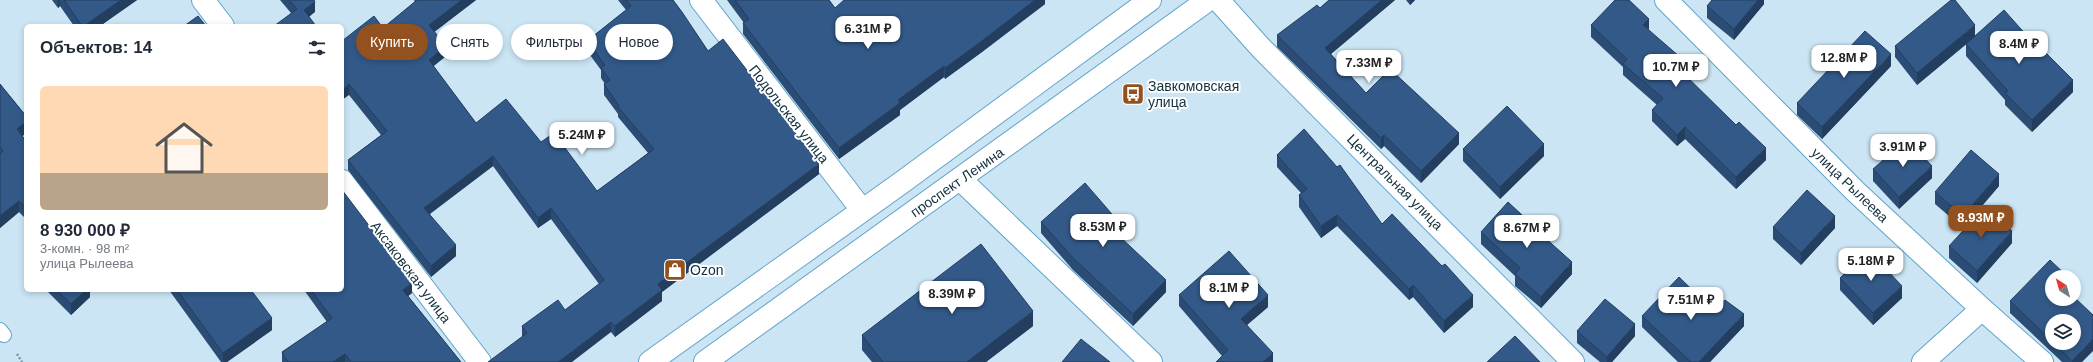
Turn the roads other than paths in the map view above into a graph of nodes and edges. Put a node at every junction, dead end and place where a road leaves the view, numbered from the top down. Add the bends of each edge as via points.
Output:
1 (203, 0) edge
2 (701, 0) edge
3 (1150, 0) edge
4 (1208, 0) edge
5 (1218, 0) edge
6 (1666, 0) edge
7 (221, 24) edge
8 (960, 179) junction
9 (344, 184) edge
10 (862, 210) junction
11 (1982, 309) junction
12 (480, 362) edge
13 (650, 362) edge
14 (705, 362) edge
15 (1151, 362) edge
16 (1573, 362) edge
17 (1923, 362) edge
18 (2042, 362) edge

1 - 7 street
2 - 10 street, Подольская улица
3 - 10 street
4 - 8 street, проспект Ленина
5 - 16 street, Центральная улица via 1260,48
6 - 11 street, улица Рылеева via 1855,191
8 - 14 street, проспект Ленина
8 - 15 street
9 - 12 street, Аксаковская улица
10 - 13 street
11 - 17 street
11 - 18 street, улица Рылеева

